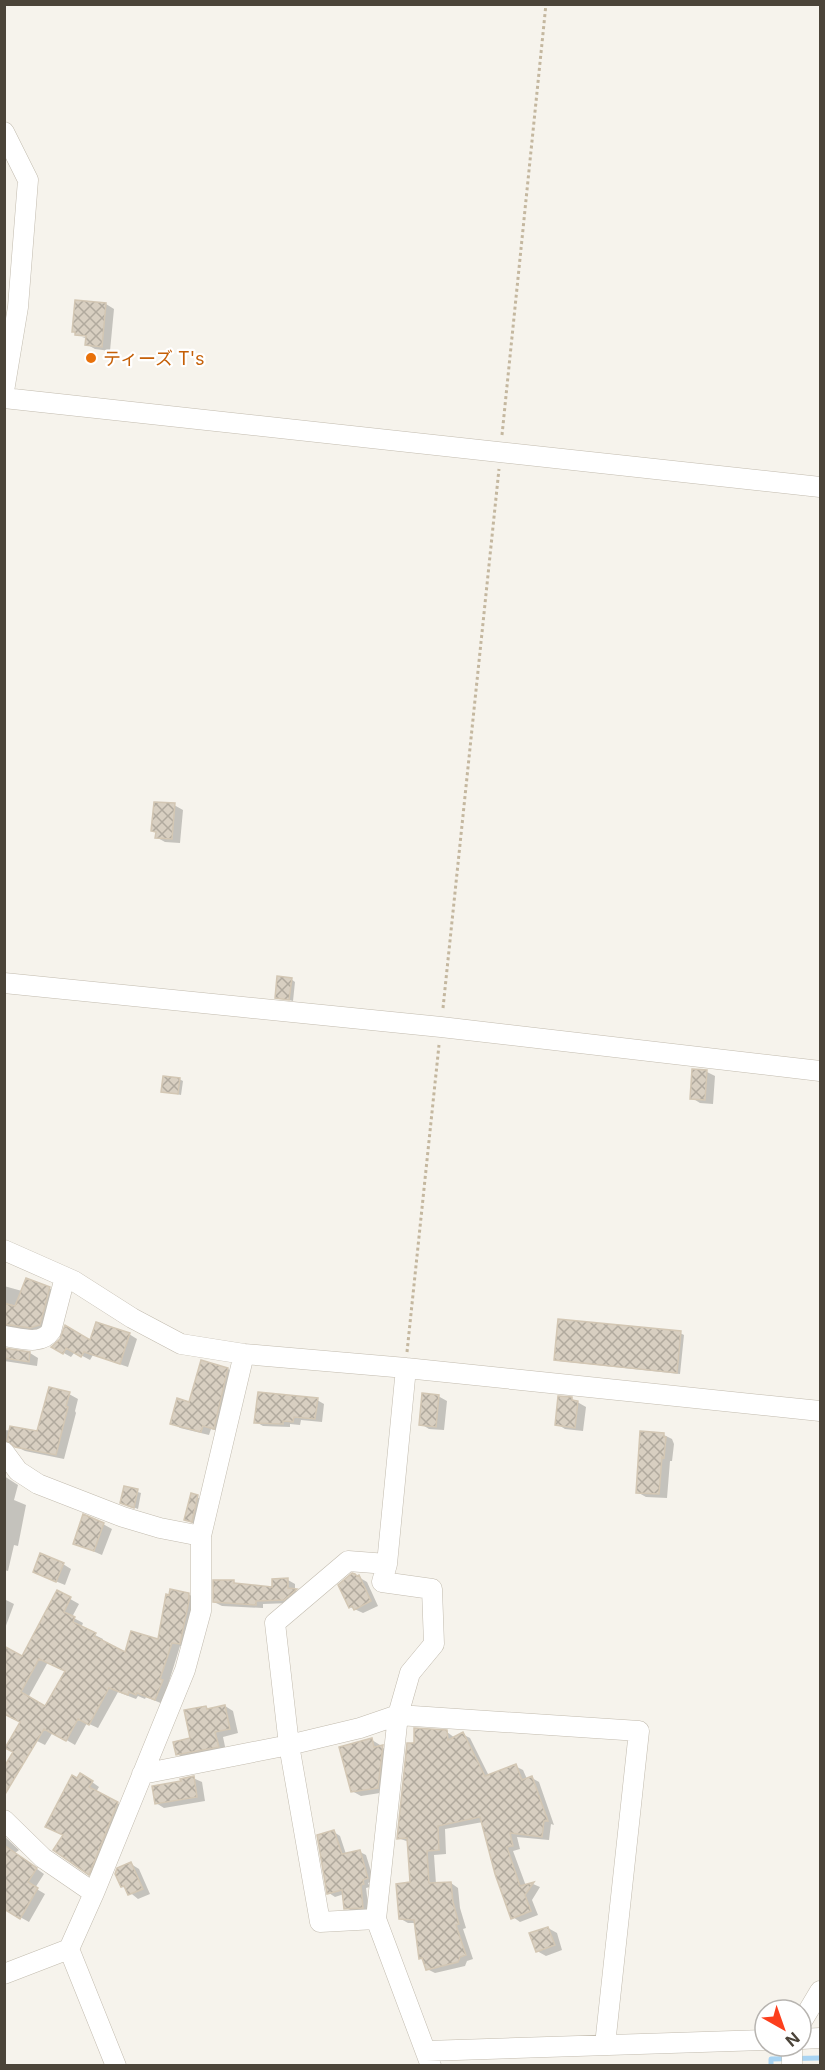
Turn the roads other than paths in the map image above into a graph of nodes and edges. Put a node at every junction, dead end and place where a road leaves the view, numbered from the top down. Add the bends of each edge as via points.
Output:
1 (4, 132) edge
2 (4, 391) edge
3 (4, 398) edge
4 (820, 487) edge
5 (4, 983) edge
6 (820, 1071) edge
7 (4, 1250) edge
8 (65, 1277) junction
9 (4, 1336) edge
10 (244, 1354) junction
11 (406, 1368) junction
12 (820, 1410) edge
13 (4, 1452) edge
14 (201, 1536) junction
15 (387, 1564) junction
16 (398, 1715) junction
17 (289, 1745) junction
18 (142, 1774) junction
19 (4, 1820) edge
20 (94, 1893) junction
21 (376, 1919) junction
22 (69, 1949) junction
23 (4, 1974) edge
24 (753, 2040) edge
25 (604, 2045) junction
26 (428, 2058) edge
27 (116, 2066) edge

1 - 2 street via 28,180 18,308
3 - 4 street
5 - 6 street via 441,1027
7 - 8 street
8 - 9 street via 47,1337 39,1340
8 - 10 street via 181,1344
10 - 11 street
10 - 14 street
11 - 12 street
11 - 15 street
13 - 14 street via 18,1471 38,1484 123,1517
14 - 18 street via 201,1611 186,1670
15 - 16 street via 382,1582 432,1589 434,1644 410,1673
15 - 17 street via 348,1561 275,1623
16 - 17 street
16 - 21 street
16 - 25 street via 639,1731
17 - 18 street
17 - 21 street via 320,1922
18 - 20 street
19 - 20 street via 43,1858
20 - 22 street
21 - 26 street
22 - 23 street
22 - 27 street
24 - 25 street
25 - 26 street

